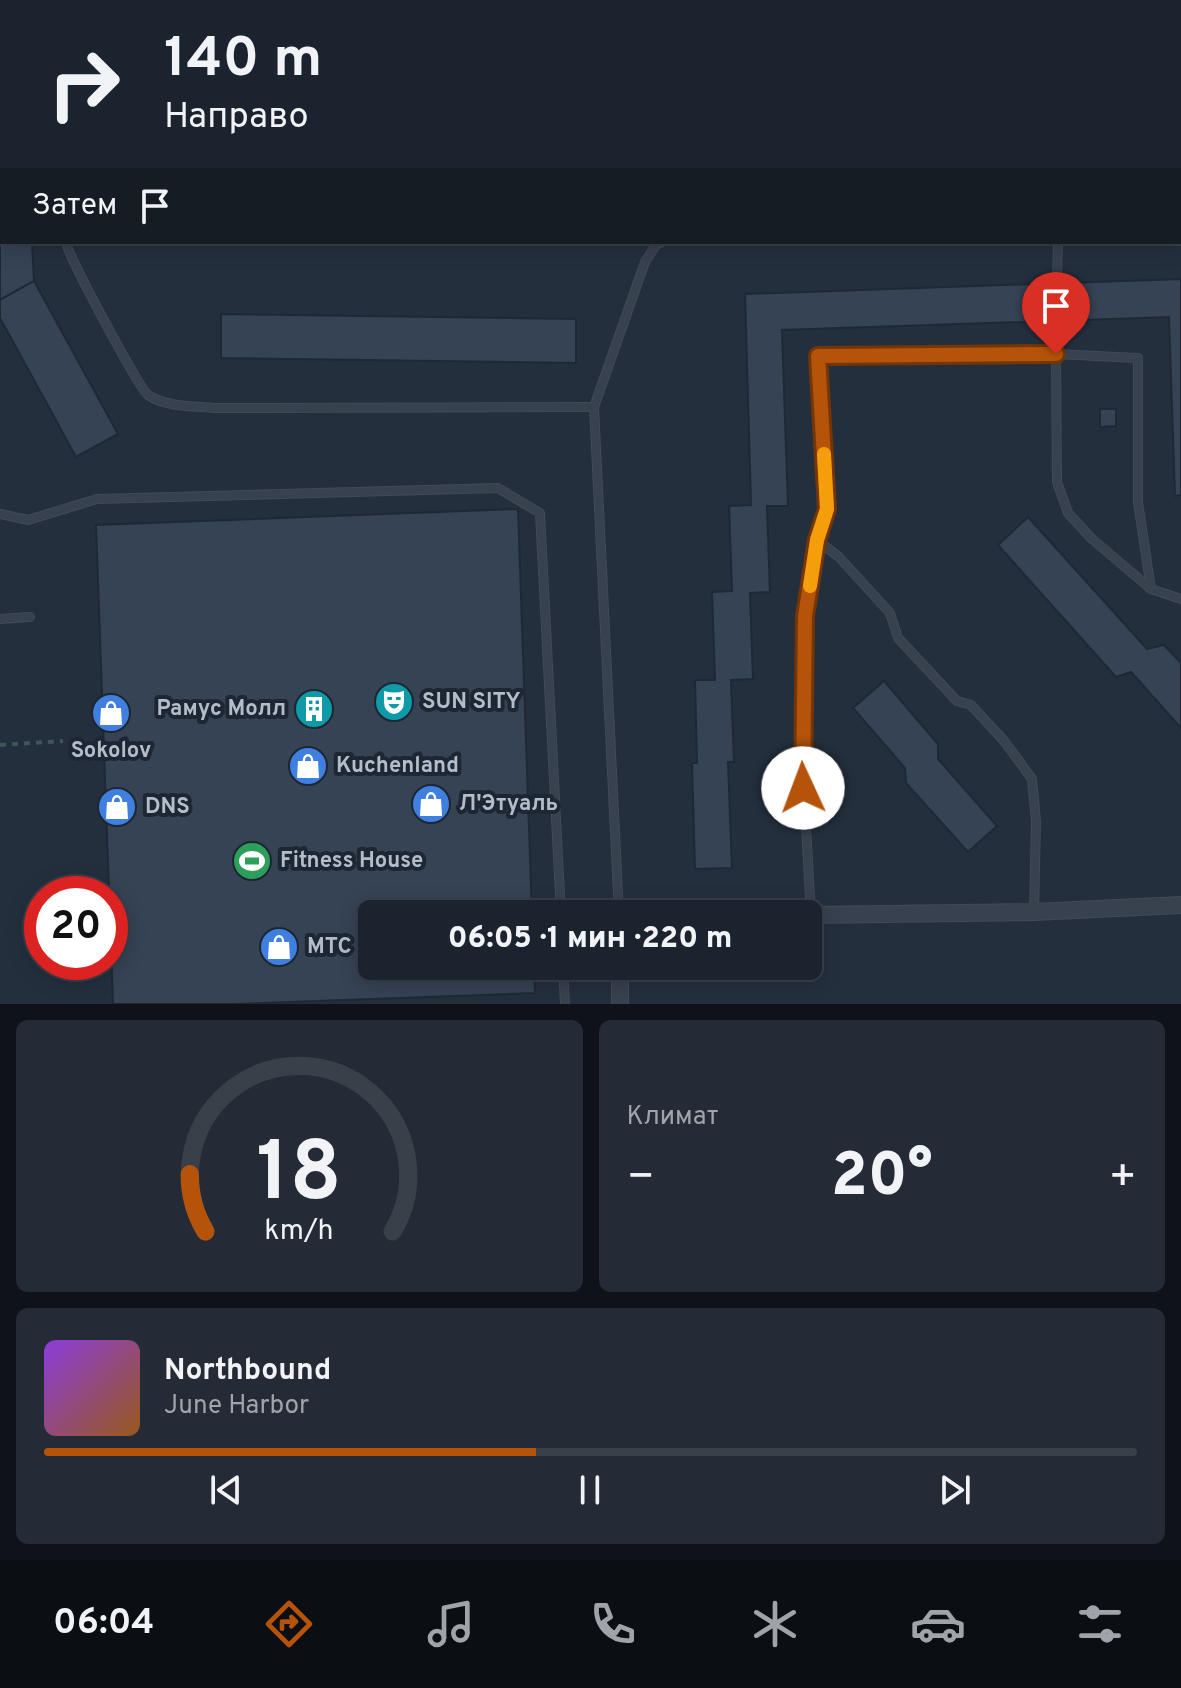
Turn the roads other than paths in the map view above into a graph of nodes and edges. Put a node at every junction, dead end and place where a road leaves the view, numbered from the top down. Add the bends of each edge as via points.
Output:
1 (67, 244) edge
2 (658, 244) edge
3 (1058, 244) edge
4 (1057, 282) dead end
5 (1058, 319) dead end
6 (1056, 354) junction
7 (594, 407) junction
8 (0, 514) edge
9 (817, 540) junction
10 (1151, 589) junction
11 (1181, 599) edge
12 (30, 617) dead end
13 (0, 619) edge
14 (560, 900) edge
15 (618, 900) edge
16 (808, 900) edge
17 (1181, 905) edge
18 (1034, 912) junction
19 (822, 915) edge
20 (564, 980) edge
21 (620, 980) edge
22 (565, 1004) edge
23 (620, 1004) edge

1 - 7 lane via 144,393 165,403 214,408
2 - 7 lane via 645,262
3 - 4 lane
5 - 6 lane
6 - 9 lane via 818,356 827,509
6 - 10 lane via 1057,482 1068,513
6 - 10 lane via 1138,358 1138,502
7 - 15 lane
8 - 14 lane via 28,520 97,499 498,488 540,513
9 - 16 lane via 805,616 802,741
9 - 18 lane via 890,613 898,638 957,701 971,705 1032,779
10 - 11 lane
12 - 13 lane
17 - 18 street
18 - 19 street
20 - 22 lane
21 - 23 street

